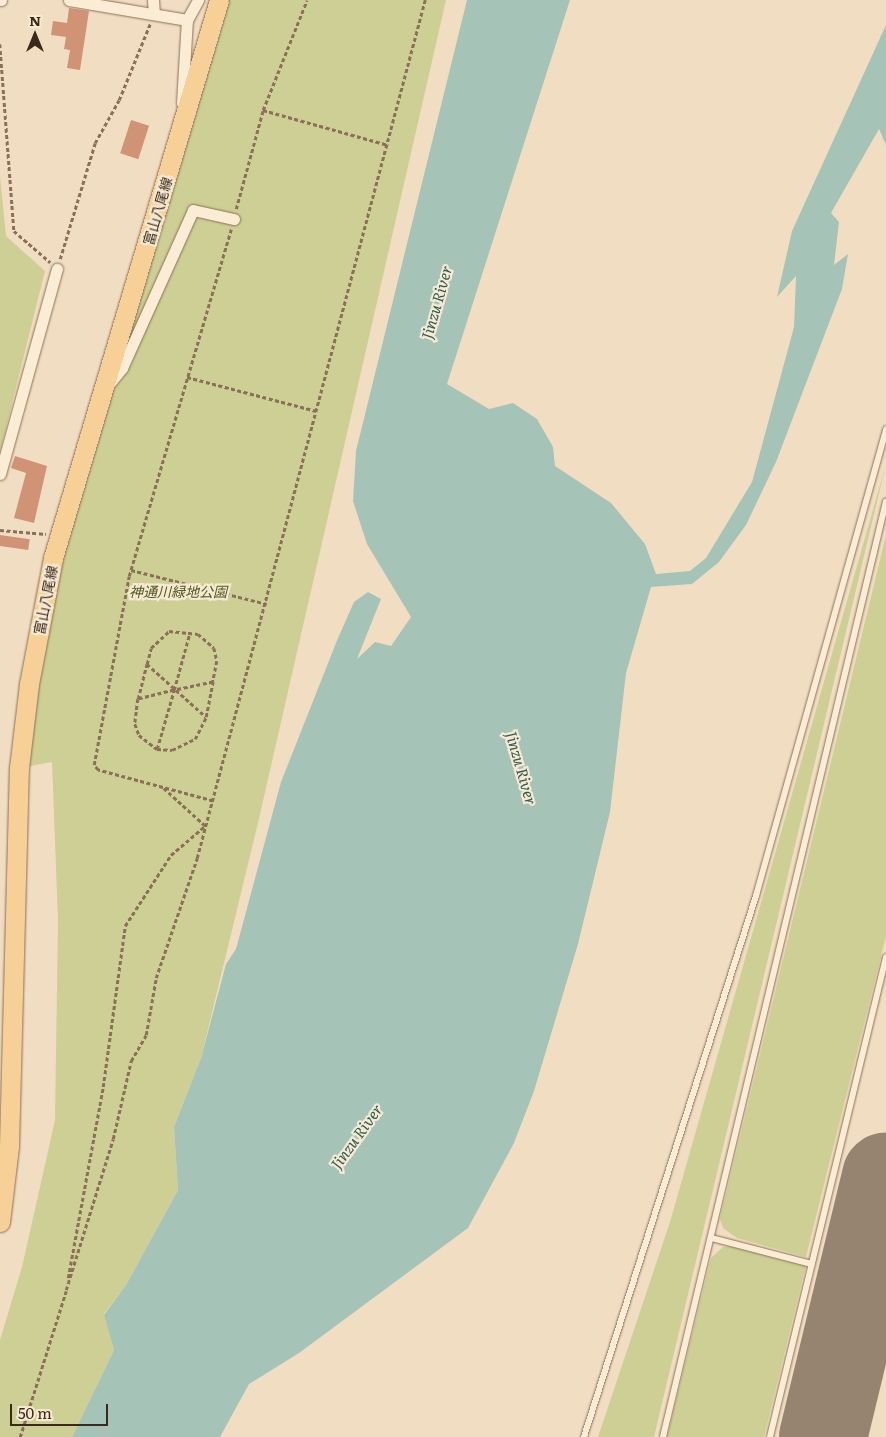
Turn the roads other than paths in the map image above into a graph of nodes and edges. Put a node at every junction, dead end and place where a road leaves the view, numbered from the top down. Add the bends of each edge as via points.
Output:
1 (68, 0) edge
2 (153, 0) edge
3 (198, 0) edge
4 (219, 0) edge
5 (154, 13) junction
6 (187, 20) junction
7 (181, 122) junction
8 (234, 219) road end
9 (57, 269) road end
10 (101, 395) junction
11 (886, 430) edge
12 (0, 474) edge
13 (886, 502) edge
14 (886, 958) edge
15 (0, 1222) edge
16 (712, 1238) junction
17 (812, 1264) junction
18 (584, 1437) edge
19 (663, 1437) edge
20 (770, 1437) edge

1 - 5 street
2 - 5 street
3 - 6 street
4 - 7 main road, 富山八尾線
5 - 6 street
6 - 7 street
7 - 10 main road, 富山八尾線
8 - 10 street via 193,210 122,368
9 - 12 street
10 - 15 main road, 富山八尾線 via 53,558 29,684 19,768 9,1146
11 - 18 lane via 753,905
13 - 16 lane
14 - 17 lane
16 - 17 lane
16 - 19 lane
17 - 20 lane

